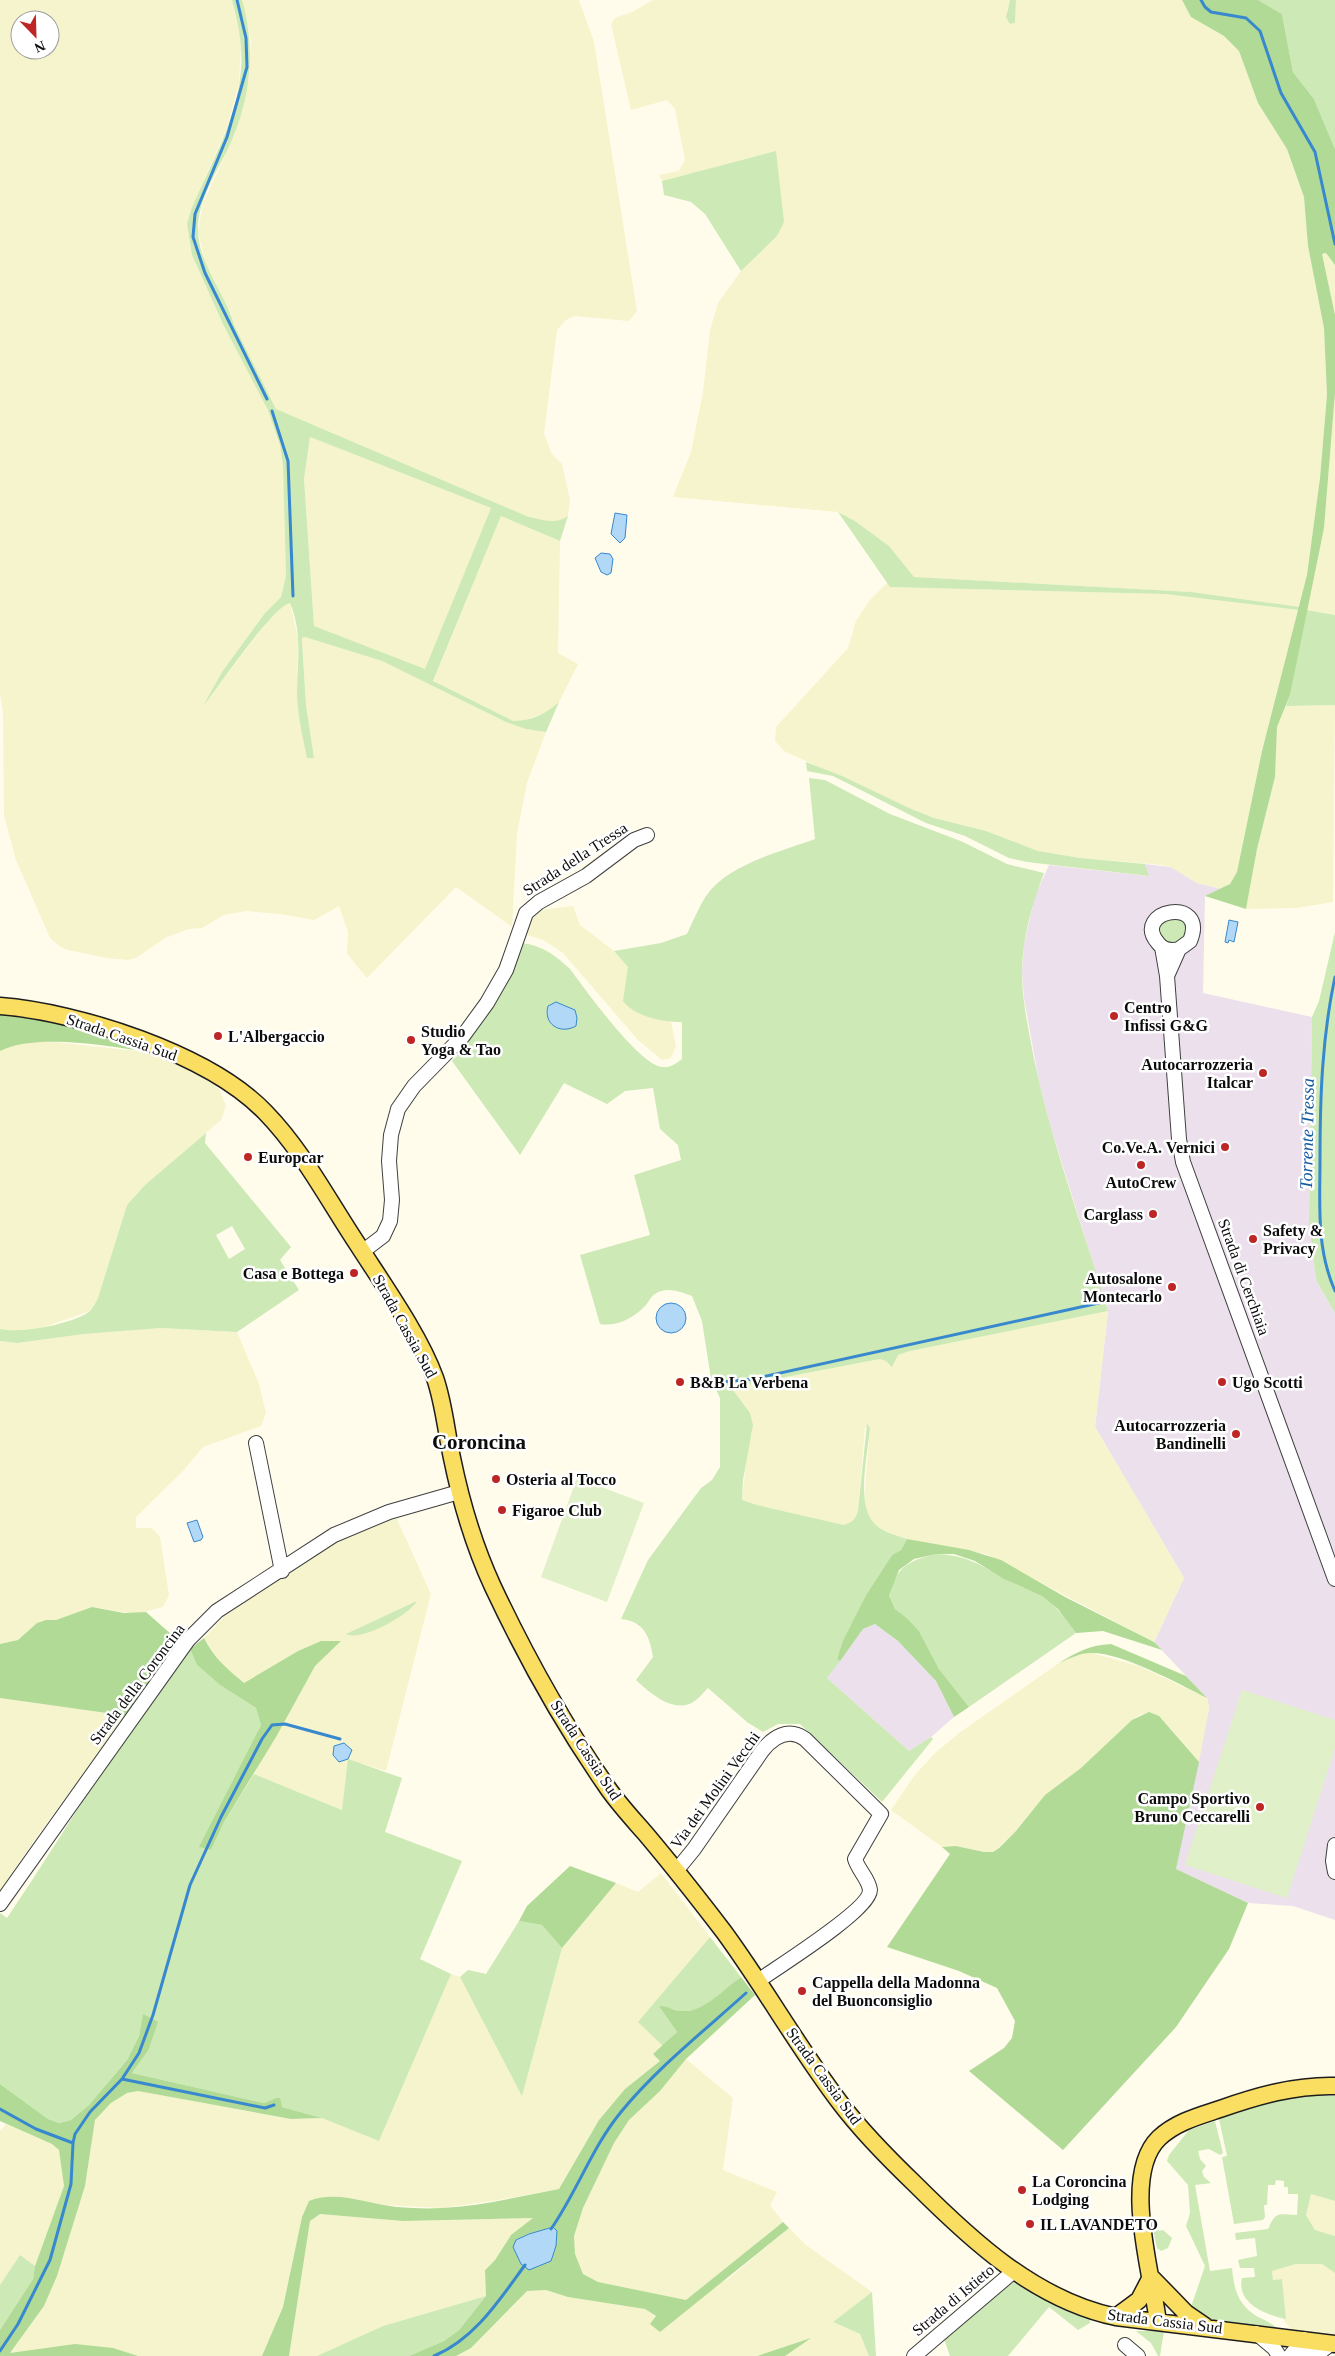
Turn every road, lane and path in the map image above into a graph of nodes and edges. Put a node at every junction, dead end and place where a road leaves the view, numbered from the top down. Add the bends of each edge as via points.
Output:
1 (647, 835) dead end
2 (1162, 947) junction
3 (1179, 949) junction
4 (1167, 976) junction
5 (0, 1006) edge
6 (362, 1252) junction
7 (256, 1443) dead end
8 (459, 1492) junction
9 (282, 1571) junction
10 (1335, 1579) edge
11 (1335, 1844) edge
12 (676, 1871) junction
13 (1335, 1872) edge
14 (0, 1904) edge
15 (758, 1981) junction
16 (1335, 2086) edge
17 (1014, 2271) junction
18 (1151, 2277) junction
19 (1116, 2317) junction
20 (1158, 2322) junction
21 (1208, 2327) junction
22 (1255, 2333) junction
23 (1304, 2339) junction
24 (1125, 2344) dead end
25 (1333, 2344) edge
26 (914, 2356) edge
27 (1138, 2356) edge
28 (1279, 2356) edge
29 (1290, 2356) edge
30 (1303, 2356) edge
31 (1315, 2356) edge

1 - 6 street, Strada della Tressa via 634,840 600,866 526,913 506,970 490,999 463,1036 414,1086 398,1109 389,1161 390,1222 384,1236
2 - 3 street
2 - 3 street, Strada di Cerchiaia via 1154,937 1154,925 1161,915 1174,911 1186,916 1192,928 1190,941
2 - 4 street, Strada di Cerchiaia
3 - 4 street, Strada di Cerchiaia
4 - 10 street, Strada di Cerchiaia via 1178,1139 1183,1162
5 - 6 main road, Strada Cassia Sud via 48,1012 105,1027 179,1056 236,1088 264,1111 295,1148
6 - 8 main road, Strada Cassia Sud via 416,1339 434,1375
7 - 9 street
8 - 9 street, Strada della Coroncina via 407,1506 341,1532
8 - 12 main road, Strada Cassia Sud via 485,1569 536,1670 604,1783
9 - 14 street, Strada della Coroncina via 217,1611 188,1640
11 - 13 street
12 - 15 main road, Strada Cassia Sud
12 - 15 street, Via dei Molini Vecchi via 762,1751 780,1735 794,1734 805,1739 881,1814 855,1859 869,1888 864,1903
15 - 17 main road, Strada Cassia Sud via 823,2080 857,2124 943,2212
16 - 18 main road via 1288,2089 1241,2102 1181,2123 1155,2142 1144,2161 1140,2183 1141,2214
17 - 19 main road, Strada Cassia Sud via 1064,2299
17 - 26 street, Strada di Istieto
18 - 19 main road via 1139,2300
18 - 20 main road
18 - 21 main road via 1186,2313
19 - 20 main road, Strada Cassia Sud
20 - 21 main road, Strada Cassia Sud
21 - 22 main road, Strada Cassia Sud
22 - 23 main road, Strada Cassia Sud
22 - 28 street
23 - 25 main road, Strada Cassia Sud
23 - 29 street
23 - 30 street
24 - 27 street
25 - 31 street

